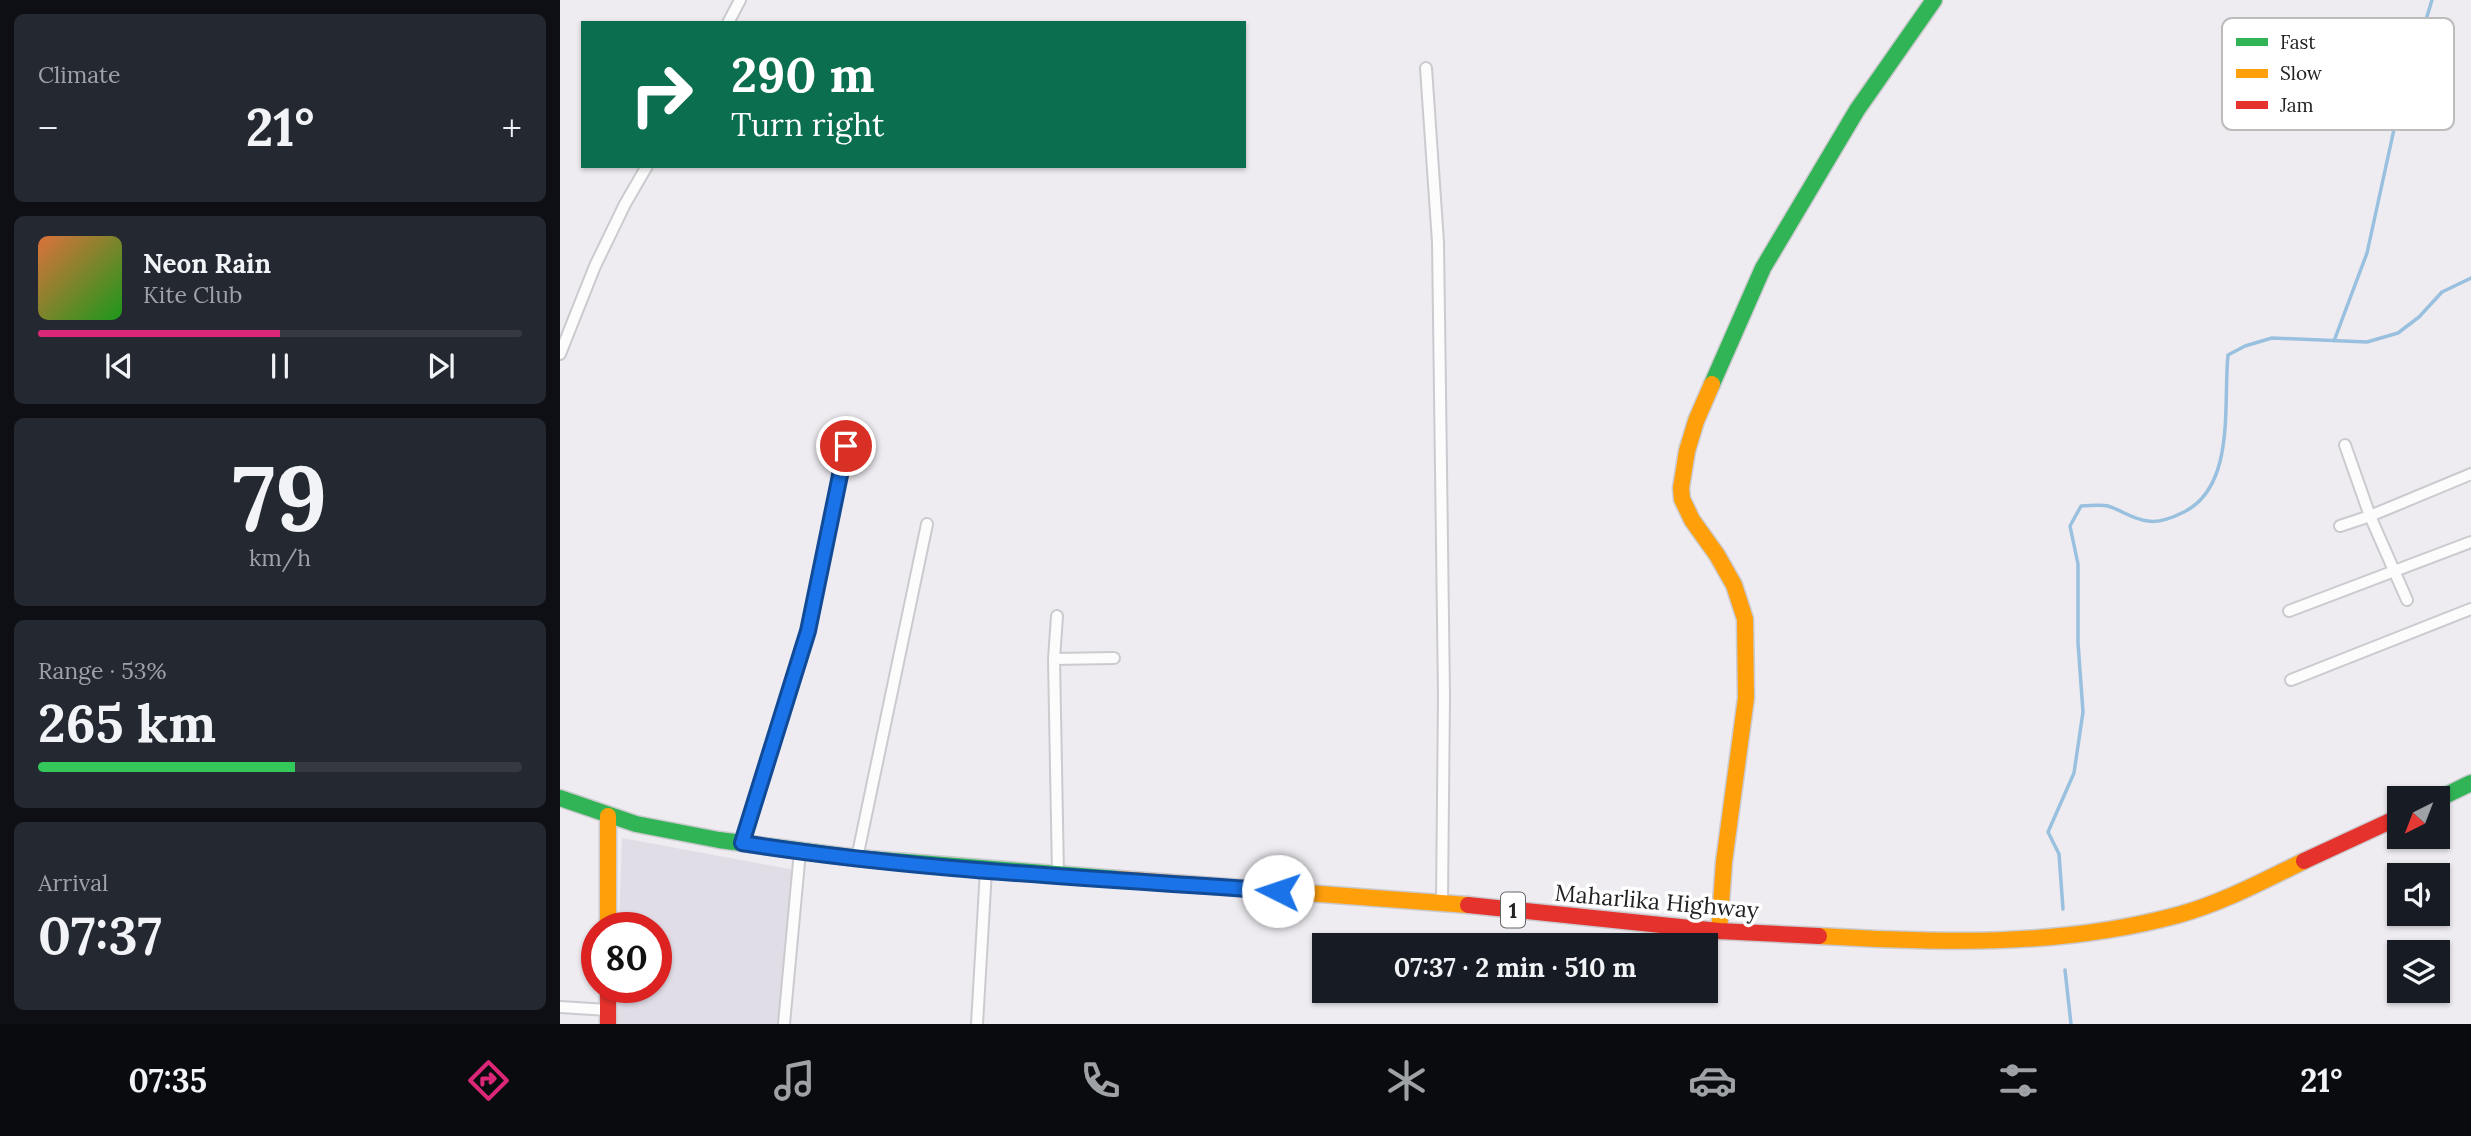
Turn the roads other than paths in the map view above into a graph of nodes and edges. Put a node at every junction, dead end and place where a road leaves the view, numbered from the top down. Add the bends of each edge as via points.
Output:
1 (740, 0) edge
2 (1934, 0) edge
3 (729, 21) edge
4 (1426, 68) dead end
5 (646, 168) edge
6 (560, 354) edge
7 (2345, 445) dead end
8 (846, 446) dead end
9 (2471, 474) edge
10 (2370, 516) junction
11 (927, 524) dead end
12 (2340, 526) dead end
13 (2471, 542) edge
14 (2394, 571) junction
15 (2407, 600) dead end
16 (2471, 609) edge
17 (2289, 611) dead end
18 (1057, 616) dead end
19 (1114, 658) dead end
20 (1054, 659) junction
21 (2291, 680) dead end
22 (2471, 783) edge
23 (2450, 793) edge
24 (560, 798) edge
25 (608, 816) junction
26 (2387, 823) edge
27 (742, 843) junction
28 (800, 851) junction
29 (857, 858) junction
30 (986, 870) junction
31 (1058, 875) junction
32 (1442, 902) junction
33 (608, 912) edge
34 (1719, 931) junction
35 (560, 1007) edge
36 (608, 1017) edge
37 (784, 1024) edge
38 (977, 1024) edge

1 - 3 street
2 - 34 main road via 1857,110 1763,268 1687,451 1682,499 1734,584 1745,619 1746,698
4 - 32 street via 1438,242
5 - 6 street via 595,266
7 - 10 street
8 - 27 street via 808,631
9 - 10 street
10 - 12 street
10 - 14 street
11 - 29 street
13 - 14 street
14 - 15 street
14 - 17 street
16 - 21 street
18 - 20 street
19 - 20 street
20 - 31 street
22 - 23 main road
24 - 25 main road, Maharlika Highway / 1
25 - 27 main road, Maharlika Highway / 1
25 - 33 main road
26 - 34 main road, Maharlika Highway / 1 via 2218,902 2132,926 1988,941 1866,940
27 - 28 main road, Maharlika Highway / 1
28 - 29 main road, Maharlika Highway / 1
28 - 37 street
29 - 30 main road, Maharlika Highway / 1
30 - 31 main road, Maharlika Highway / 1
30 - 38 street
31 - 32 main road, Maharlika Highway / 1
32 - 34 main road, Maharlika Highway / 1
35 - 36 street

